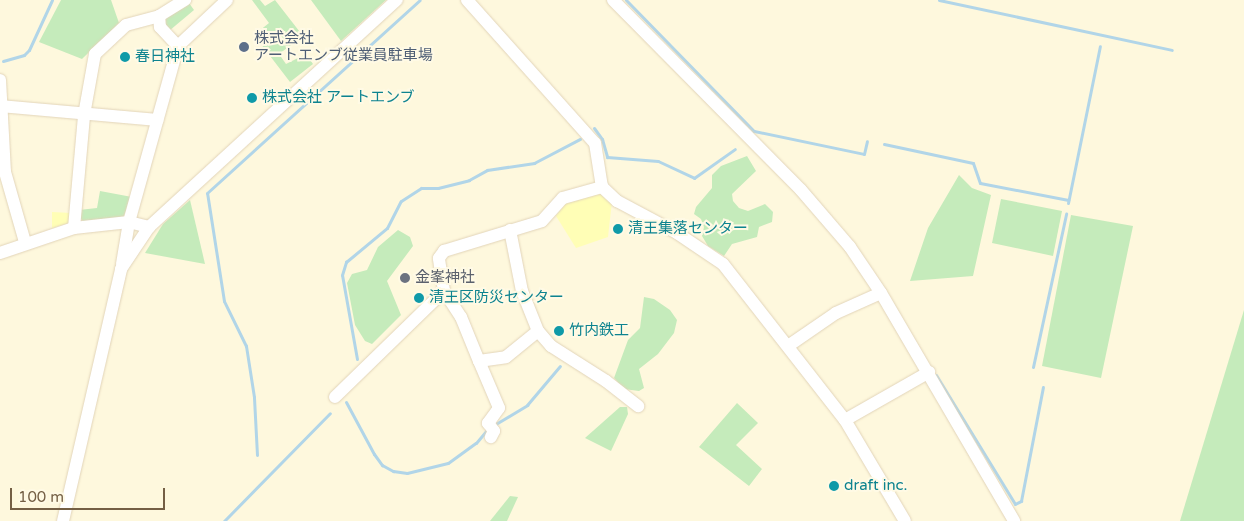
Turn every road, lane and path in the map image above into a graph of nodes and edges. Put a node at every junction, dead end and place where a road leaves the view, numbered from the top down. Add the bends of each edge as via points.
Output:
1 (185, 0) edge
2 (397, 0) edge
3 (467, 0) edge
4 (613, 0) edge
5 (224, 1) edge
6 (159, 16) junction
7 (178, 46) junction
8 (0, 80) edge
9 (1, 106) edge
10 (84, 115) junction
11 (158, 120) junction
12 (602, 187) junction
13 (129, 222) junction
14 (149, 227) junction
15 (74, 228) junction
16 (510, 230) junction
17 (24, 242) junction
18 (0, 253) edge
19 (121, 269) junction
20 (444, 292) junction
21 (881, 292) junction
22 (538, 331) junction
23 (788, 346) junction
24 (479, 361) junction
25 (929, 372) junction
26 (335, 397) dead end
27 (638, 406) dead end
28 (845, 420) junction
29 (491, 437) dead end
30 (63, 521) edge
31 (905, 521) edge
32 (1014, 521) edge

1 - 6 street
2 - 14 street
3 - 12 street via 595,143
4 - 21 street via 801,190 850,247
5 - 7 street
6 - 7 street via 160,27
6 - 10 street via 126,25 95,54
7 - 11 street
8 - 9 street
9 - 10 street
9 - 17 street via 5,172
10 - 11 street
10 - 15 street
11 - 13 street
12 - 16 street via 572,193 542,220
12 - 23 street via 617,201 677,232 723,264
13 - 14 street
13 - 15 street
13 - 19 street
14 - 19 street
15 - 17 street
16 - 20 street via 444,251 439,258
16 - 22 street via 522,291
17 - 18 street
19 - 30 street
20 - 24 street via 461,317
20 - 26 street
21 - 23 street via 836,313
21 - 25 street
22 - 24 street via 506,357
22 - 27 street via 551,346 599,376
23 - 28 street
24 - 29 street via 499,408 488,423 494,431
25 - 28 street
25 - 32 street
28 - 31 street

